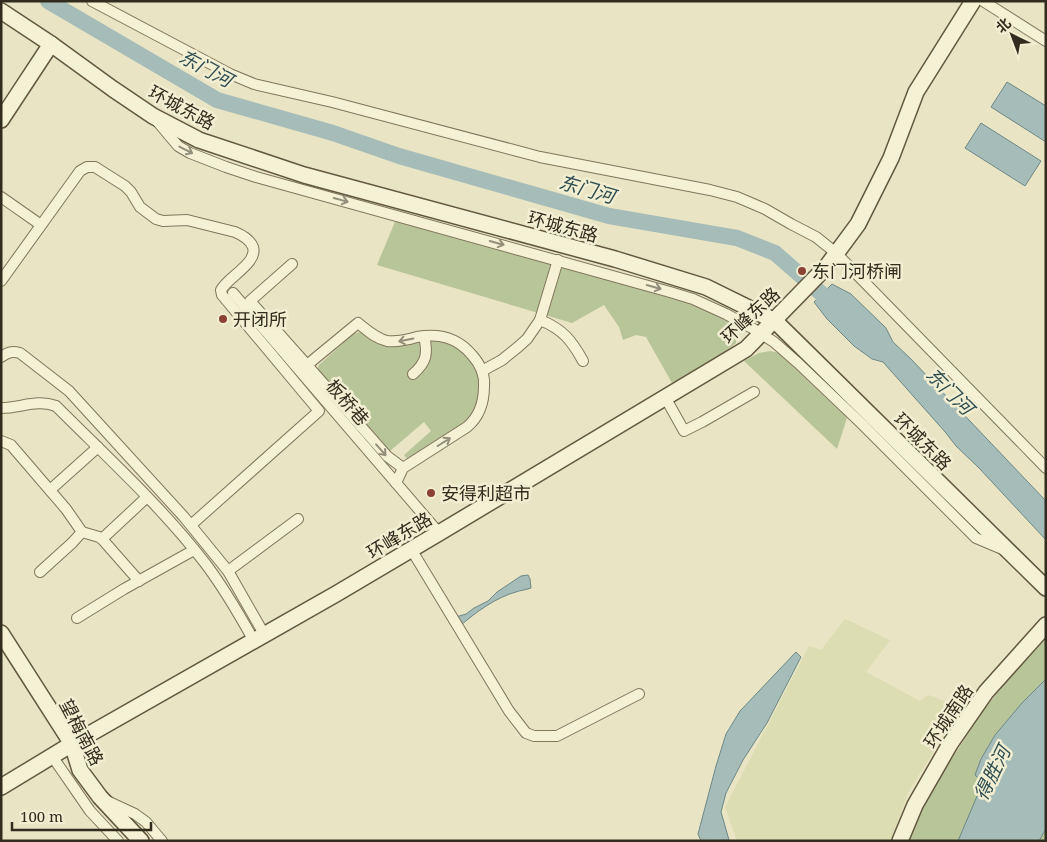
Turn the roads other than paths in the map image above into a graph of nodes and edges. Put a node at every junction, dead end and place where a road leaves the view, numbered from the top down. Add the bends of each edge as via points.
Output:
1 (92, 1) edge
2 (973, 1) edge
3 (983, 1) edge
4 (1, 11) edge
5 (1046, 41) edge
6 (51, 44) junction
7 (153, 116) junction
8 (1, 120) edge
9 (1, 197) edge
10 (41, 225) junction
11 (836, 253) junction
12 (558, 260) junction
13 (292, 264) dead end
14 (1, 281) edge
15 (233, 293) dead end
16 (540, 320) junction
17 (774, 321) junction
18 (762, 333) junction
19 (424, 336) junction
20 (1, 357) edge
21 (583, 362) dead end
22 (307, 365) junction
23 (482, 371) junction
24 (413, 374) dead end
25 (754, 392) dead end
26 (665, 397) junction
27 (1, 408) edge
28 (1, 441) edge
29 (98, 447) junction
30 (403, 468) junction
31 (1046, 468) edge
32 (396, 483) junction
33 (50, 490) junction
34 (146, 497) junction
35 (298, 519) dead end
36 (191, 525) junction
37 (82, 532) junction
38 (439, 533) junction
39 (102, 539) junction
40 (412, 549) junction
41 (194, 550) junction
42 (1009, 552) junction
43 (228, 571) junction
44 (40, 572) dead end
45 (138, 581) junction
46 (1046, 588) edge
47 (76, 618) dead end
48 (1046, 625) edge
49 (1, 633) edge
50 (259, 638) junction
51 (639, 694) dead end
52 (72, 744) junction
53 (52, 756) junction
54 (3, 782) edge
55 (100, 797) junction
56 (118, 841) edge
57 (141, 841) edge
58 (162, 841) edge
59 (900, 841) edge

1 - 11 street via 254,84 540,157 737,196 816,237
2 - 11 main road, 环峰东路 via 916,92 891,158 858,224
3 - 5 street
4 - 6 main road, 环城东路
6 - 7 main road, 环城东路
6 - 8 main road
7 -> 12 street via 178,146 226,167
7 - 17 main road, 环城东路 via 199,140 304,174 706,287
9 - 10 street
10 - 14 street
10 - 36 street via 87,166 96,167 125,186 140,207 156,219 187,220 235,232 252,244 254,253 251,259 224,284 222,294 319,411
11 - 17 main road, 环峰东路
11 - 31 street
12 - 16 street
12 -> 18 street via 694,300
13 - 22 street via 250,301
15 - 32 street, 板桥巷
16 - 21 street via 562,331
16 - 23 street via 518,347
17 - 18 main road, 环峰东路
17 - 42 main road, 环城东路
18 - 26 main road, 环峰东路 via 740,353
18 - 42 street via 798,363 976,538
19 -> 22 street via 384,340 358,323
19 - 23 street via 436,335 459,342
19 - 24 street via 424,363
20 - 36 street via 10,352 20,354 70,391
22 -> 30 street via 387,456
30 -> 23 street via 472,423 483,399
25 - 26 street via 684,430
26 - 38 main road, 环峰东路
27 - 29 street via 49,403
28 - 33 street via 11,445
29 - 33 street
29 - 34 street
30 - 32 street
32 - 38 street, 板桥巷
33 - 37 street
34 - 39 street
34 - 41 street
35 - 43 street
36 - 43 street
37 - 39 street
37 - 44 street
38 - 40 main road, 环峰东路
39 - 45 street
40 - 50 main road, 环峰东路
40 - 51 street via 526,734 557,736
41 - 45 street
41 - 50 street
42 - 46 main road, 环城东路
43 - 50 street
45 - 47 street
48 - 59 main road, 环城南路 via 986,692 950,744 915,805
49 - 52 main road, 望梅南路
50 - 52 main road, 环峰东路
52 - 53 main road, 环峰东路
52 - 55 main road, 望梅南路 via 80,770
53 - 54 main road, 环峰东路
53 - 56 street via 90,811
55 - 57 main road, 望梅南路
55 - 58 street via 136,814

